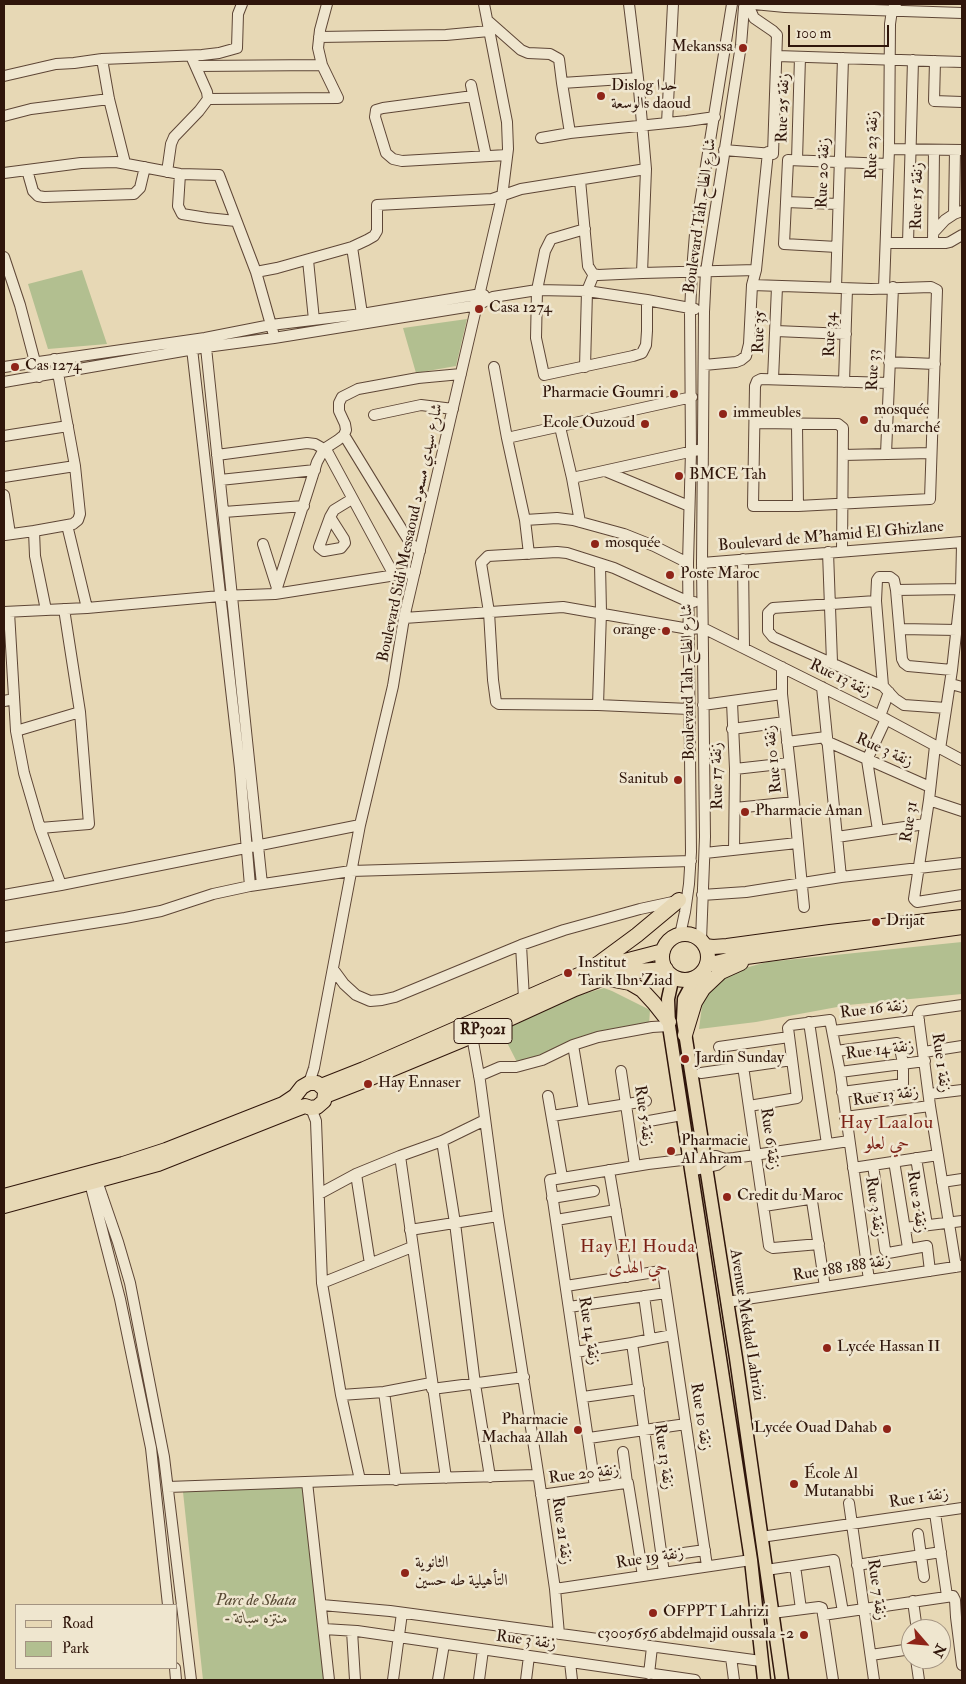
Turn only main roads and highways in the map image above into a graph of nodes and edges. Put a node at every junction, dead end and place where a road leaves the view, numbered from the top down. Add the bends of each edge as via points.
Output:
1 (683, 899) road end
2 (962, 912) edge
3 (962, 918) edge
4 (916, 923) junction
5 (962, 927) edge
6 (703, 943) junction
7 (663, 951) junction
8 (758, 956) junction
9 (707, 965) junction
10 (590, 970) junction
11 (669, 973) junction
12 (696, 977) junction
13 (604, 978) junction
14 (669, 1024) junction
15 (685, 1035) junction
16 (314, 1098) junction
17 (4, 1196) edge
18 (4, 1206) edge
19 (764, 1680) edge
20 (782, 1680) edge

1 - 10 highway
2 - 4 main road
3 - 4 highway
4 - 6 highway via 727,946 713,947
5 - 8 highway
6 - 7 highway via 692,935 680,934 669,941
6 - 9 highway via 708,953
7 - 10 highway, RP3021
7 - 11 highway via 663,964
8 - 9 highway
8 - 15 highway via 712,979 695,1002
9 - 12 highway
10 - 16 highway, RP3021 via 364,1069
11 - 12 highway, RP3021 via 685,980
11 - 13 highway, RP3021 via 624,972
11 - 14 main road, Avenue Mekdad Lahrizi
12 - 15 main road, Avenue Mekdad Lahrizi via 683,1006
13 - 14 highway via 638,987
13 - 16 highway, RP3021 via 366,1080
14 - 19 main road, Avenue Mekdad Lahrizi via 751,1560
15 - 20 main road, Avenue Mekdad Lahrizi
16 - 17 highway, RP3021 via 290,1100 123,1164
16 - 18 highway, RP3021 via 158,1164

